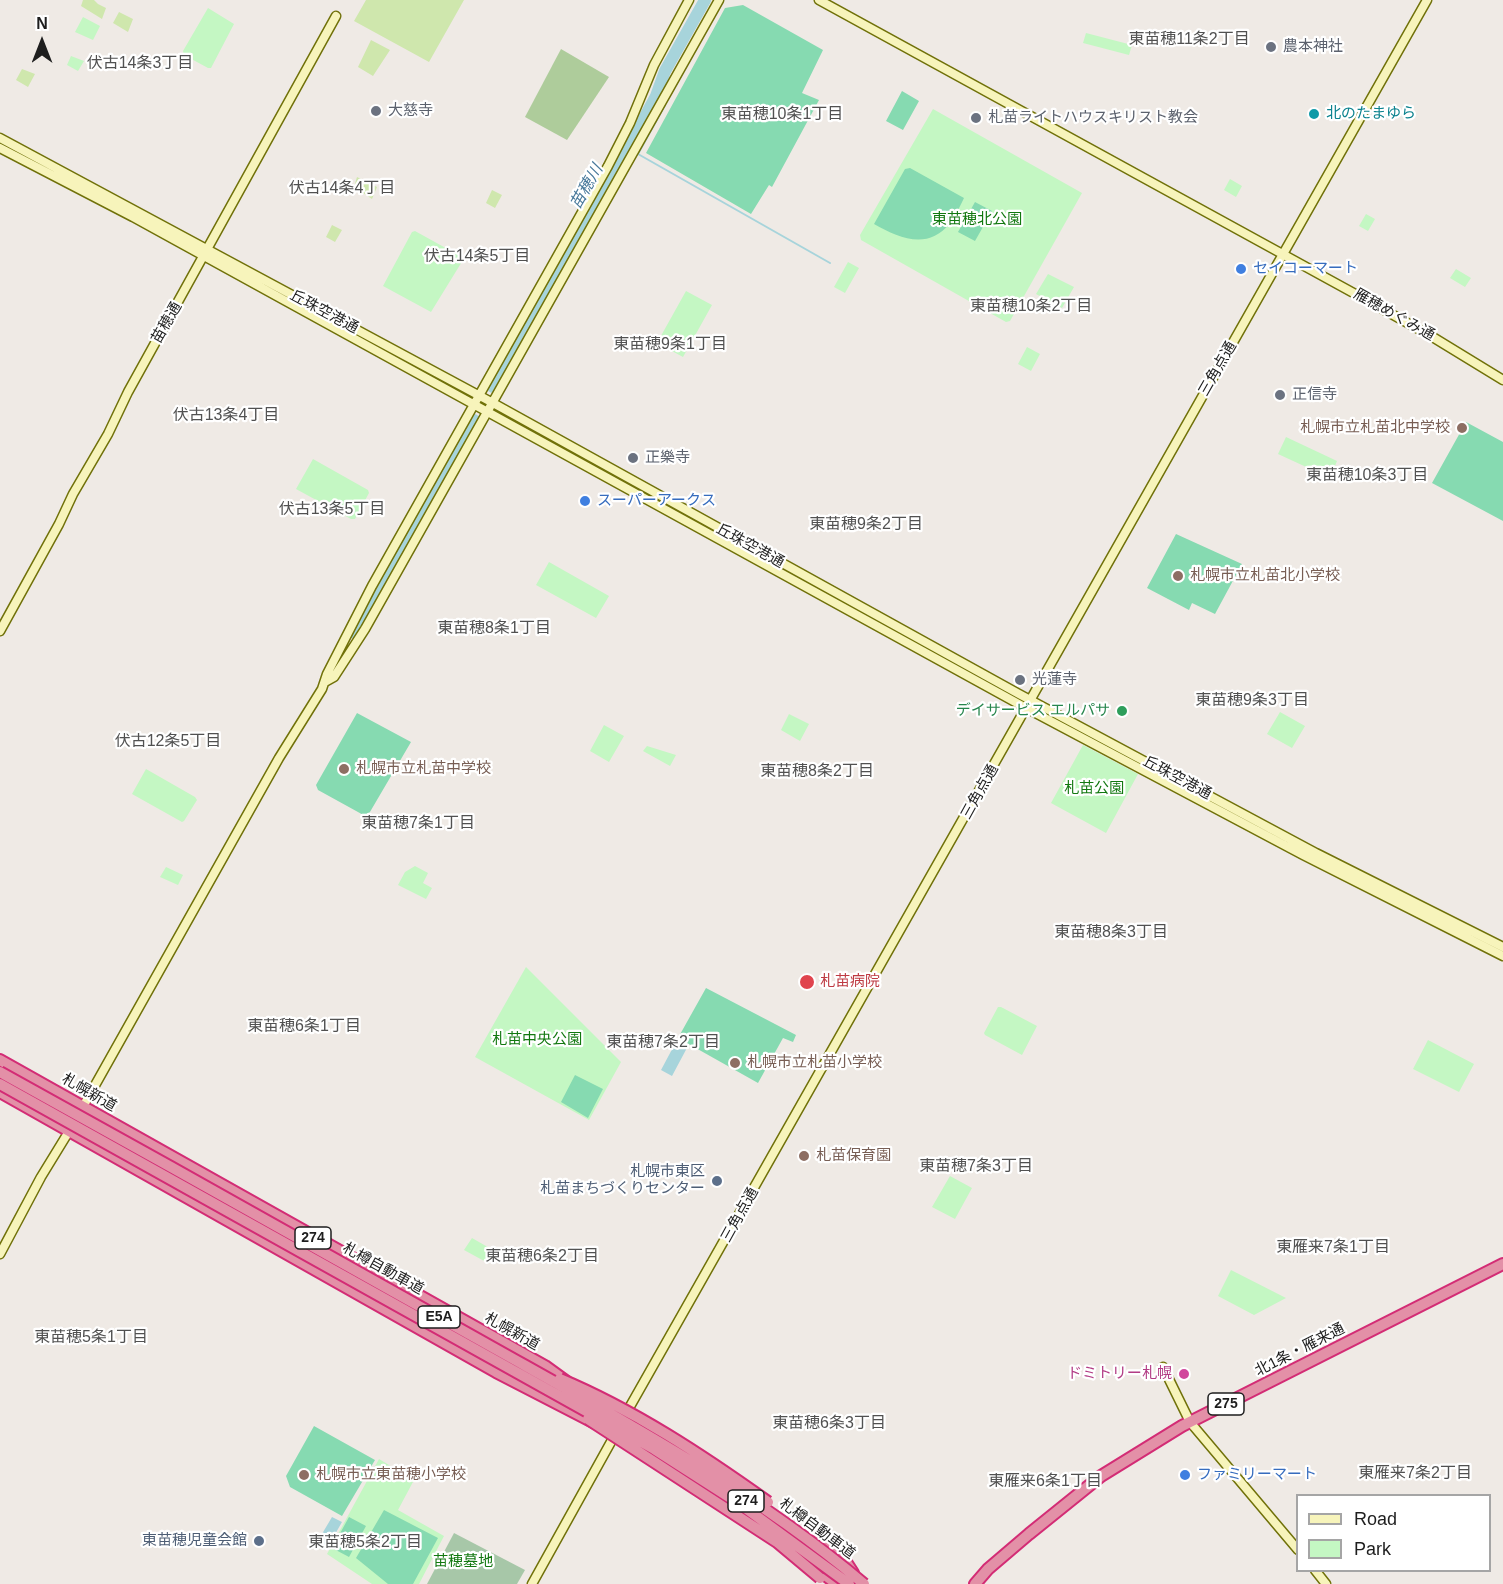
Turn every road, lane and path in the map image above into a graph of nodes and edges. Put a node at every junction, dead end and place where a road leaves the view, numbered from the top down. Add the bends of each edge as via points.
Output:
1 (689, 0) edge
2 (719, 0) edge
3 (819, 0) edge
4 (1427, 0) edge
5 (336, 16) dead end
6 (0, 138) edge
7 (0, 148) edge
8 (206, 253) junction
9 (1283, 254) junction
10 (1503, 380) edge
11 (477, 400) junction
12 (490, 407) junction
13 (0, 631) edge
14 (325, 682) junction
15 (1028, 704) junction
16 (1503, 947) edge
17 (1503, 956) edge
18 (0, 1060) edge
19 (0, 1072) edge
20 (0, 1084) edge
21 (0, 1092) edge
22 (83, 1107) junction
23 (69, 1132) junction
24 (0, 1254) edge
25 (1503, 1264) edge
26 (518, 1367) junction
27 (1163, 1367) dead end
28 (623, 1419) junction
29 (1190, 1422) junction
30 (616, 1433) junction
31 (1296, 1548) edge
32 (1317, 1572) edge
33 (851, 1578) edge
34 (823, 1581) edge
35 (532, 1584) edge
36 (837, 1584) edge
37 (864, 1584) edge
38 (869, 1584) edge
39 (975, 1584) edge
40 (1326, 1584) edge

1 - 11 street via 608,166
2 - 12 street
3 - 9 street, 雁穂めぐみ通
4 - 9 street, 三角点通
5 - 8 street, 苗穂通
6 - 8 street, 丘珠空港通
7 - 8 street, 丘珠空港通
8 - 11 street, 丘珠空港通
8 - 13 street, 苗穂通
9 - 10 street, 雁穂めぐみ通
9 - 15 street, 三角点通
11 - 12 street, 丘珠空港通
11 - 14 street via 351,625
12 - 14 street via 366,629 334,677
12 - 15 street, 丘珠空港通
14 - 22 street
15 - 16 street, 丘珠空港通
15 - 17 street, 丘珠空港通 via 1303,855
15 - 28 street, 三角点通
18 - 22 highway, 札幌新道 / 274
19 - 26 highway, 札樽自動車道 / E5A, bridge
20 - 26 highway, 札樽自動車道 / E5A, bridge
21 - 23 highway, 274
22 - 23 street
22 - 28 highway, 札幌新道 / 274 via 544,1366
23 - 24 street
23 - 30 highway, 274 via 496,1372
25 - 29 highway, 北1条・雁来通 / 275
26 - 33 highway, 札樽自動車道 / E5A, bridge via 654,1449
26 - 33 highway, bridge via 593,1393 731,1475 844,1559
26 - 34 highway, bridge via 777,1542
26 - 37 highway, 札樽自動車道 / E5A, bridge via 617,1418 753,1500 790,1524
27 - 29 street
28 - 30 street, 三角点通
28 - 33 highway, 札幌新道 / 274
29 - 31 street
29 - 39 highway, 北1条・雁来通 / 275 via 1101,1476
30 - 35 street, 三角点通
30 - 36 highway, 274 via 712,1490
32 - 40 street
33 - 38 highway, 札幌新道 / 274

